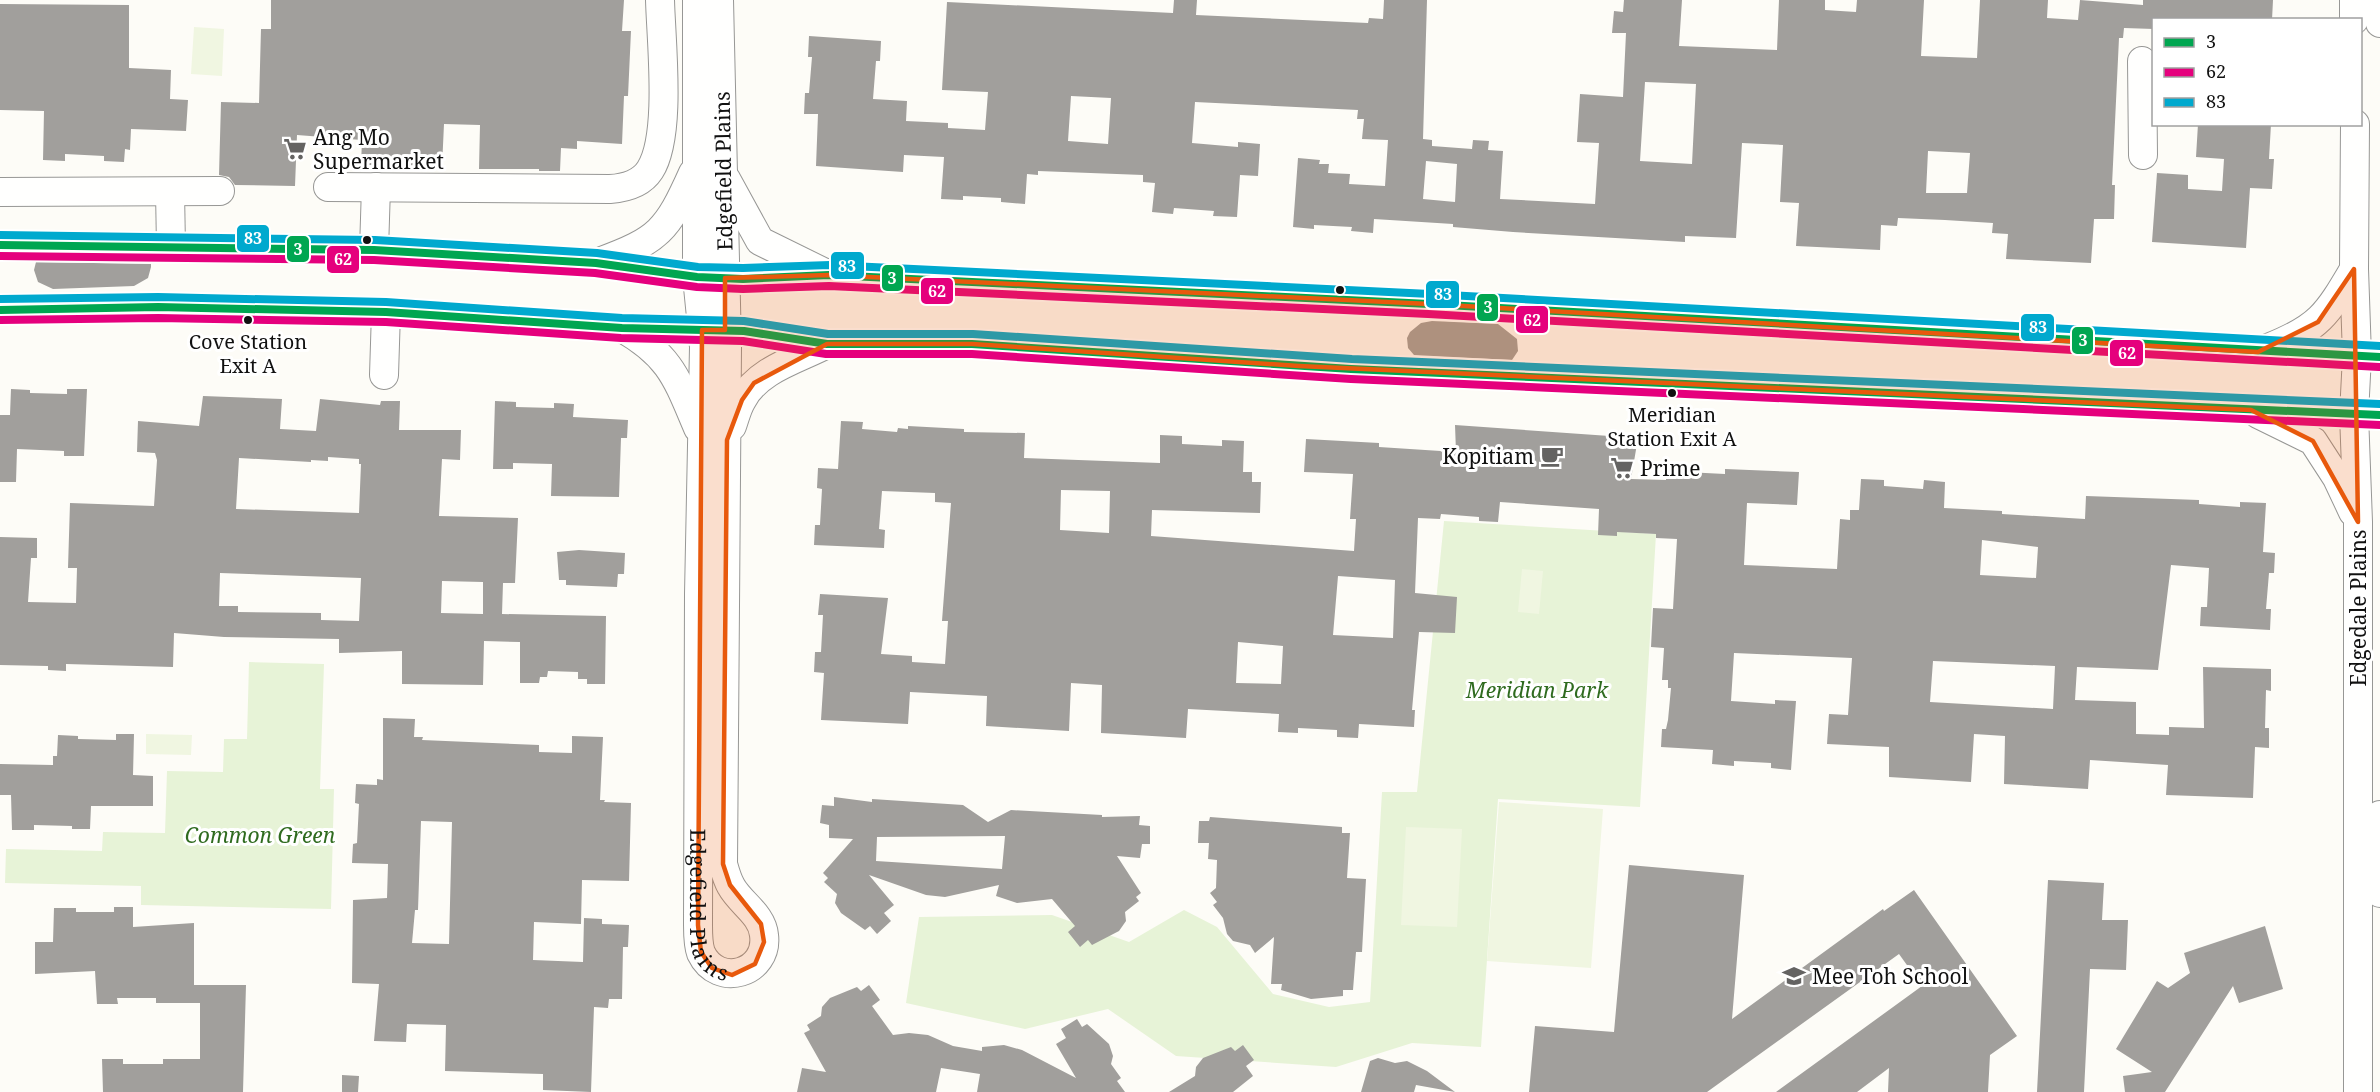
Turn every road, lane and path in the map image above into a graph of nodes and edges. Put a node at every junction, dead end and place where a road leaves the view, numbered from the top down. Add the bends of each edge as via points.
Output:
1 (660, 0) edge
2 (698, 0) edge
3 (719, 0) edge
4 (2354, 0) edge
5 (2379, 0) edge
6 (2354, 18) edge
7 (2380, 23) edge
8 (2142, 61) dead end
9 (2355, 126) edge
10 (2143, 155) dead end
11 (697, 165) junction
12 (724, 174) junction
13 (328, 187) dead end
14 (375, 187) junction
15 (220, 191) dead end
16 (0, 192) edge
17 (161, 192) junction
18 (0, 245) edge
19 (162, 246) junction
20 (374, 250) junction
21 (596, 263) junction
22 (2354, 269) junction
23 (829, 275) junction
24 (711, 277) junction
25 (0, 310) edge
26 (386, 312) junction
27 (622, 328) junction
28 (714, 330) junction
29 (827, 344) junction
30 (2258, 352) junction
31 (2368, 357) edge
32 (384, 375) dead end
33 (2251, 410) junction
34 (2367, 414) edge
35 (714, 438) junction
36 (2358, 522) junction
37 (2380, 815) edge
38 (2380, 893) edge
39 (2358, 1092) edge

1 - 14 street via 663,107 657,149 650,170 642,179 610,189
2 - 11 street, Edgefield Plains
3 - 12 street, Edgefield Plains
4 - 6 street
5 - 7 street
8 - 10 street
9 - 22 street, Edgedale Plains
11 - 21 street via 678,208 660,232 638,248
11 - 24 street, Edgefield Plains
12 - 23 street via 760,241
12 - 24 street, Edgefield Plains
13 - 14 street
14 - 20 street
15 - 17 street
16 - 17 street
17 - 19 street
18 - 19 street
19 - 20 street
20 - 21 street
21 - 24 street
22 - 30 street via 2318,322 2306,332
22 - 31 street, Edgedale Plains
23 - 24 street
23 - 30 street via 1463,306
24 - 28 street, Edgefield Plains
25 - 26 street via 158,307
26 - 27 street
26 - 32 street
27 - 28 street
27 - 35 street via 649,343 663,358
28 - 29 street
28 - 35 street, Edgefield Plains
29 - 33 street via 972,344 1299,366
29 - 35 street via 754,383
30 - 31 street
31 - 34 street, Edgedale Plains
33 - 34 street
33 - 36 street via 2313,441 2337,478
34 - 36 street, Edgedale Plains
35 - 35 street, Edgefield Plains via 723,864 730,885 761,924 764,942 755,964 732,975 712,968 701,952 698,925
36 - 39 street, Edgedale Plains
37 - 38 street

